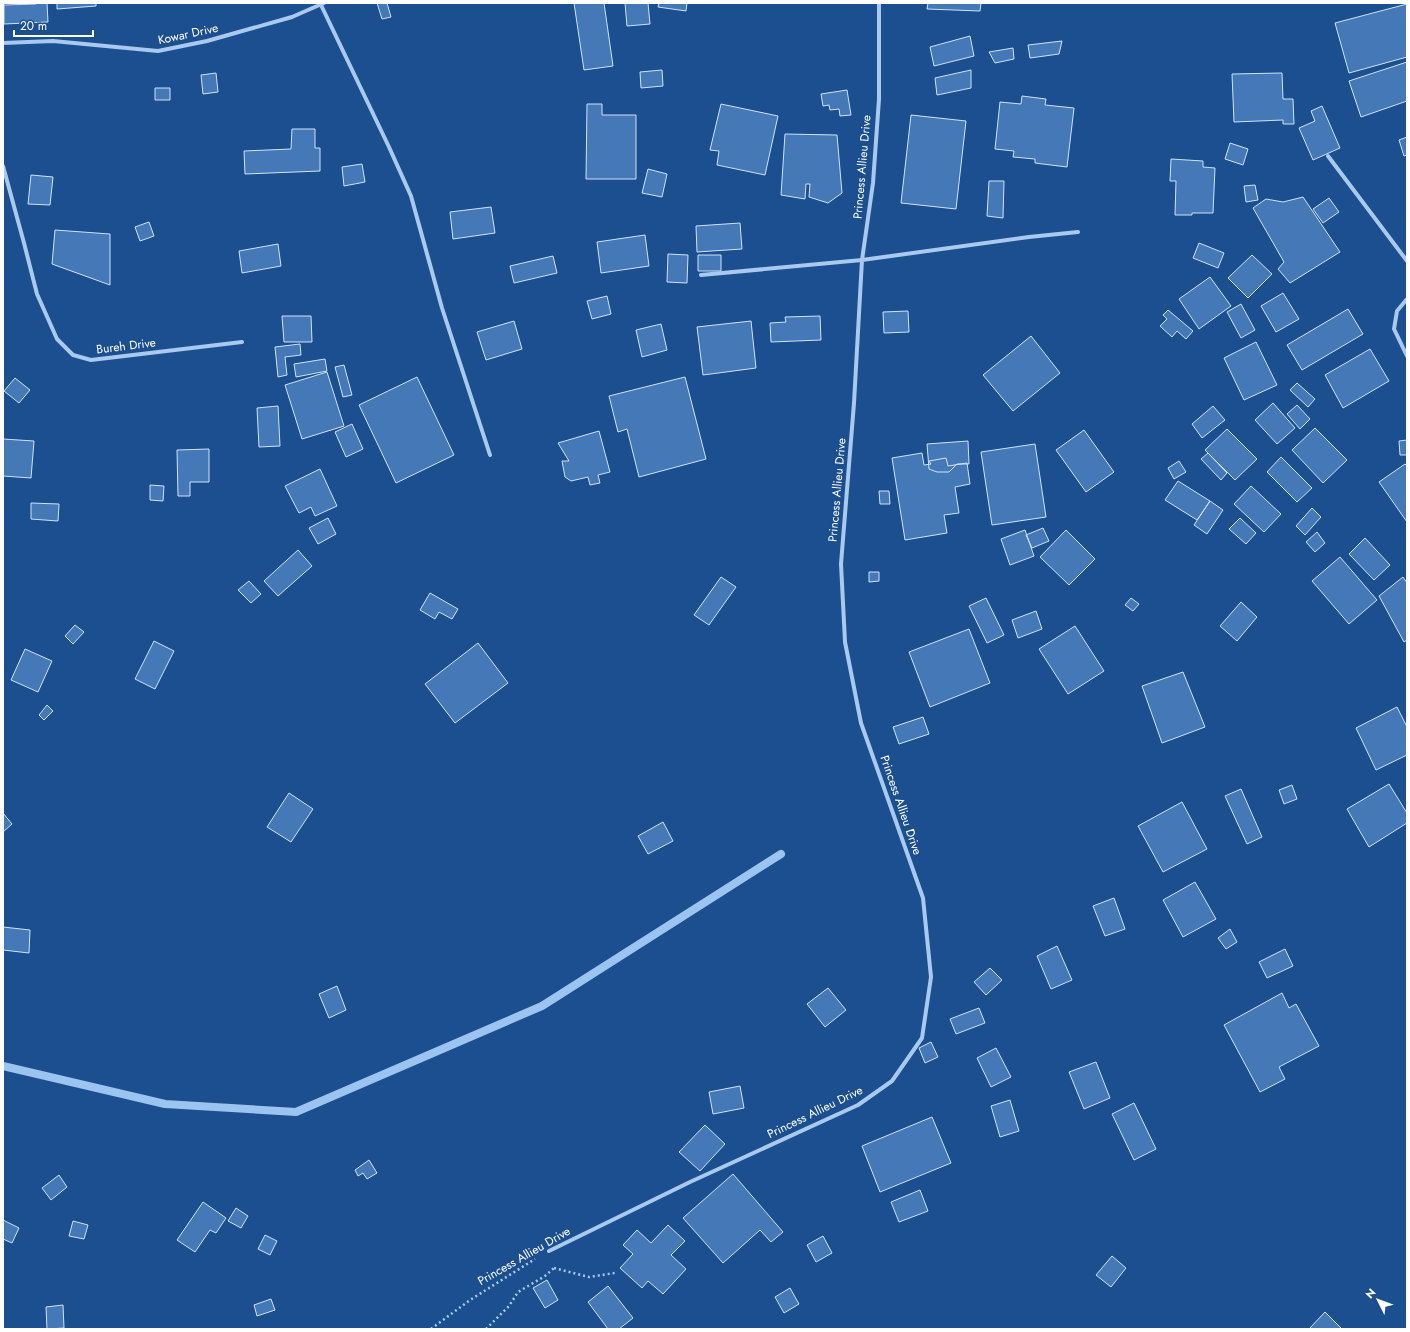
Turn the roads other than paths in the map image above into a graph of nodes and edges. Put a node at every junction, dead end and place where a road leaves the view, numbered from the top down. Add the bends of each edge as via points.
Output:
1 (879, 3) edge
2 (322, 4) edge
3 (3, 43) edge
4 (1328, 156) dead end
5 (3, 166) edge
6 (1078, 232) dead end
7 (862, 260) junction
8 (1407, 261) edge
9 (701, 275) dead end
10 (1407, 299) edge
11 (242, 342) dead end
12 (1407, 356) edge
13 (490, 455) dead end
14 (549, 1251) road end

1 - 7 street, Princess Allieu Drive via 879,99 873,183
2 - 3 street, Kowar Drive via 292,17 207,41 158,51 53,41
2 - 13 street via 411,196 442,308
4 - 8 street
5 - 11 street, Bureh Drive via 37,294 57,340 73,355 91,360
6 - 7 street
7 - 9 street
7 - 14 street, Princess Allieu Drive via 841,564 845,642 861,723 923,898 931,977 922,1038 892,1081 858,1105 690,1182
10 - 12 street via 1397,311 1394,329

